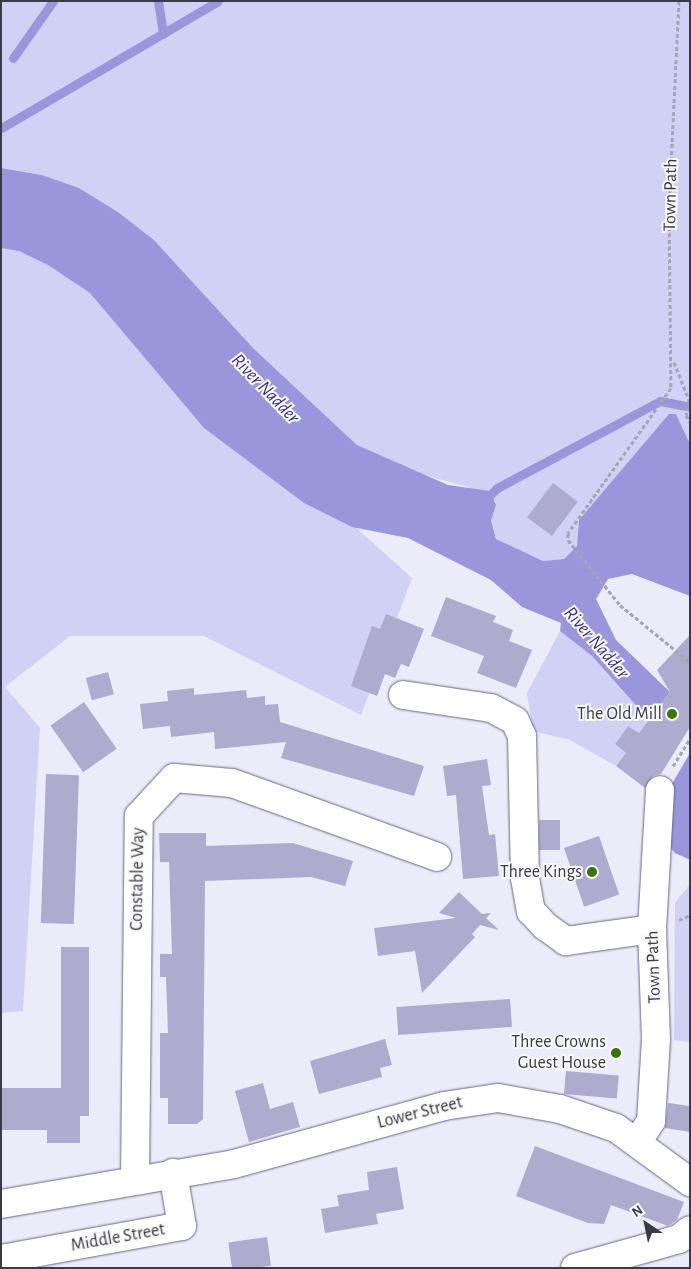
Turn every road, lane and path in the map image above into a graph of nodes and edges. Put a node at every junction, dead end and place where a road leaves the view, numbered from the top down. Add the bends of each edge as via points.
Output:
1 (679, 1) edge
2 (673, 361) junction
3 (689, 400) edge
4 (690, 422) edge
5 (690, 662) edge
6 (403, 695) dead end
7 (660, 790) dead end
8 (436, 857) dead end
9 (652, 929) junction
10 (638, 1141) junction
11 (173, 1173) junction
12 (135, 1179) junction
13 (690, 1182) edge
14 (1, 1204) edge
15 (690, 1230) edge
16 (1, 1259) edge
17 (575, 1268) edge

1 - 2 path, Town Path via 669,207
2 - 3 path
2 - 5 path, Town Path via 671,388 660,407 573,519 568,540 610,593
3 - 4 path via 686,415
6 - 9 street via 491,708 515,721 522,736 525,878 531,911 545,926 566,941
7 - 9 street, Town Path
8 - 12 street, Constable Way via 232,783 174,778 139,816
9 - 10 street, Town Path via 656,1039 651,1121
10 - 11 street, Lower Street via 560,1109 479,1099 270,1155
10 - 13 street, Lower Street
11 - 12 street, Lower Street
11 - 16 street, Middle Street via 182,1226
12 - 14 street
15 - 17 street via 679,1239

